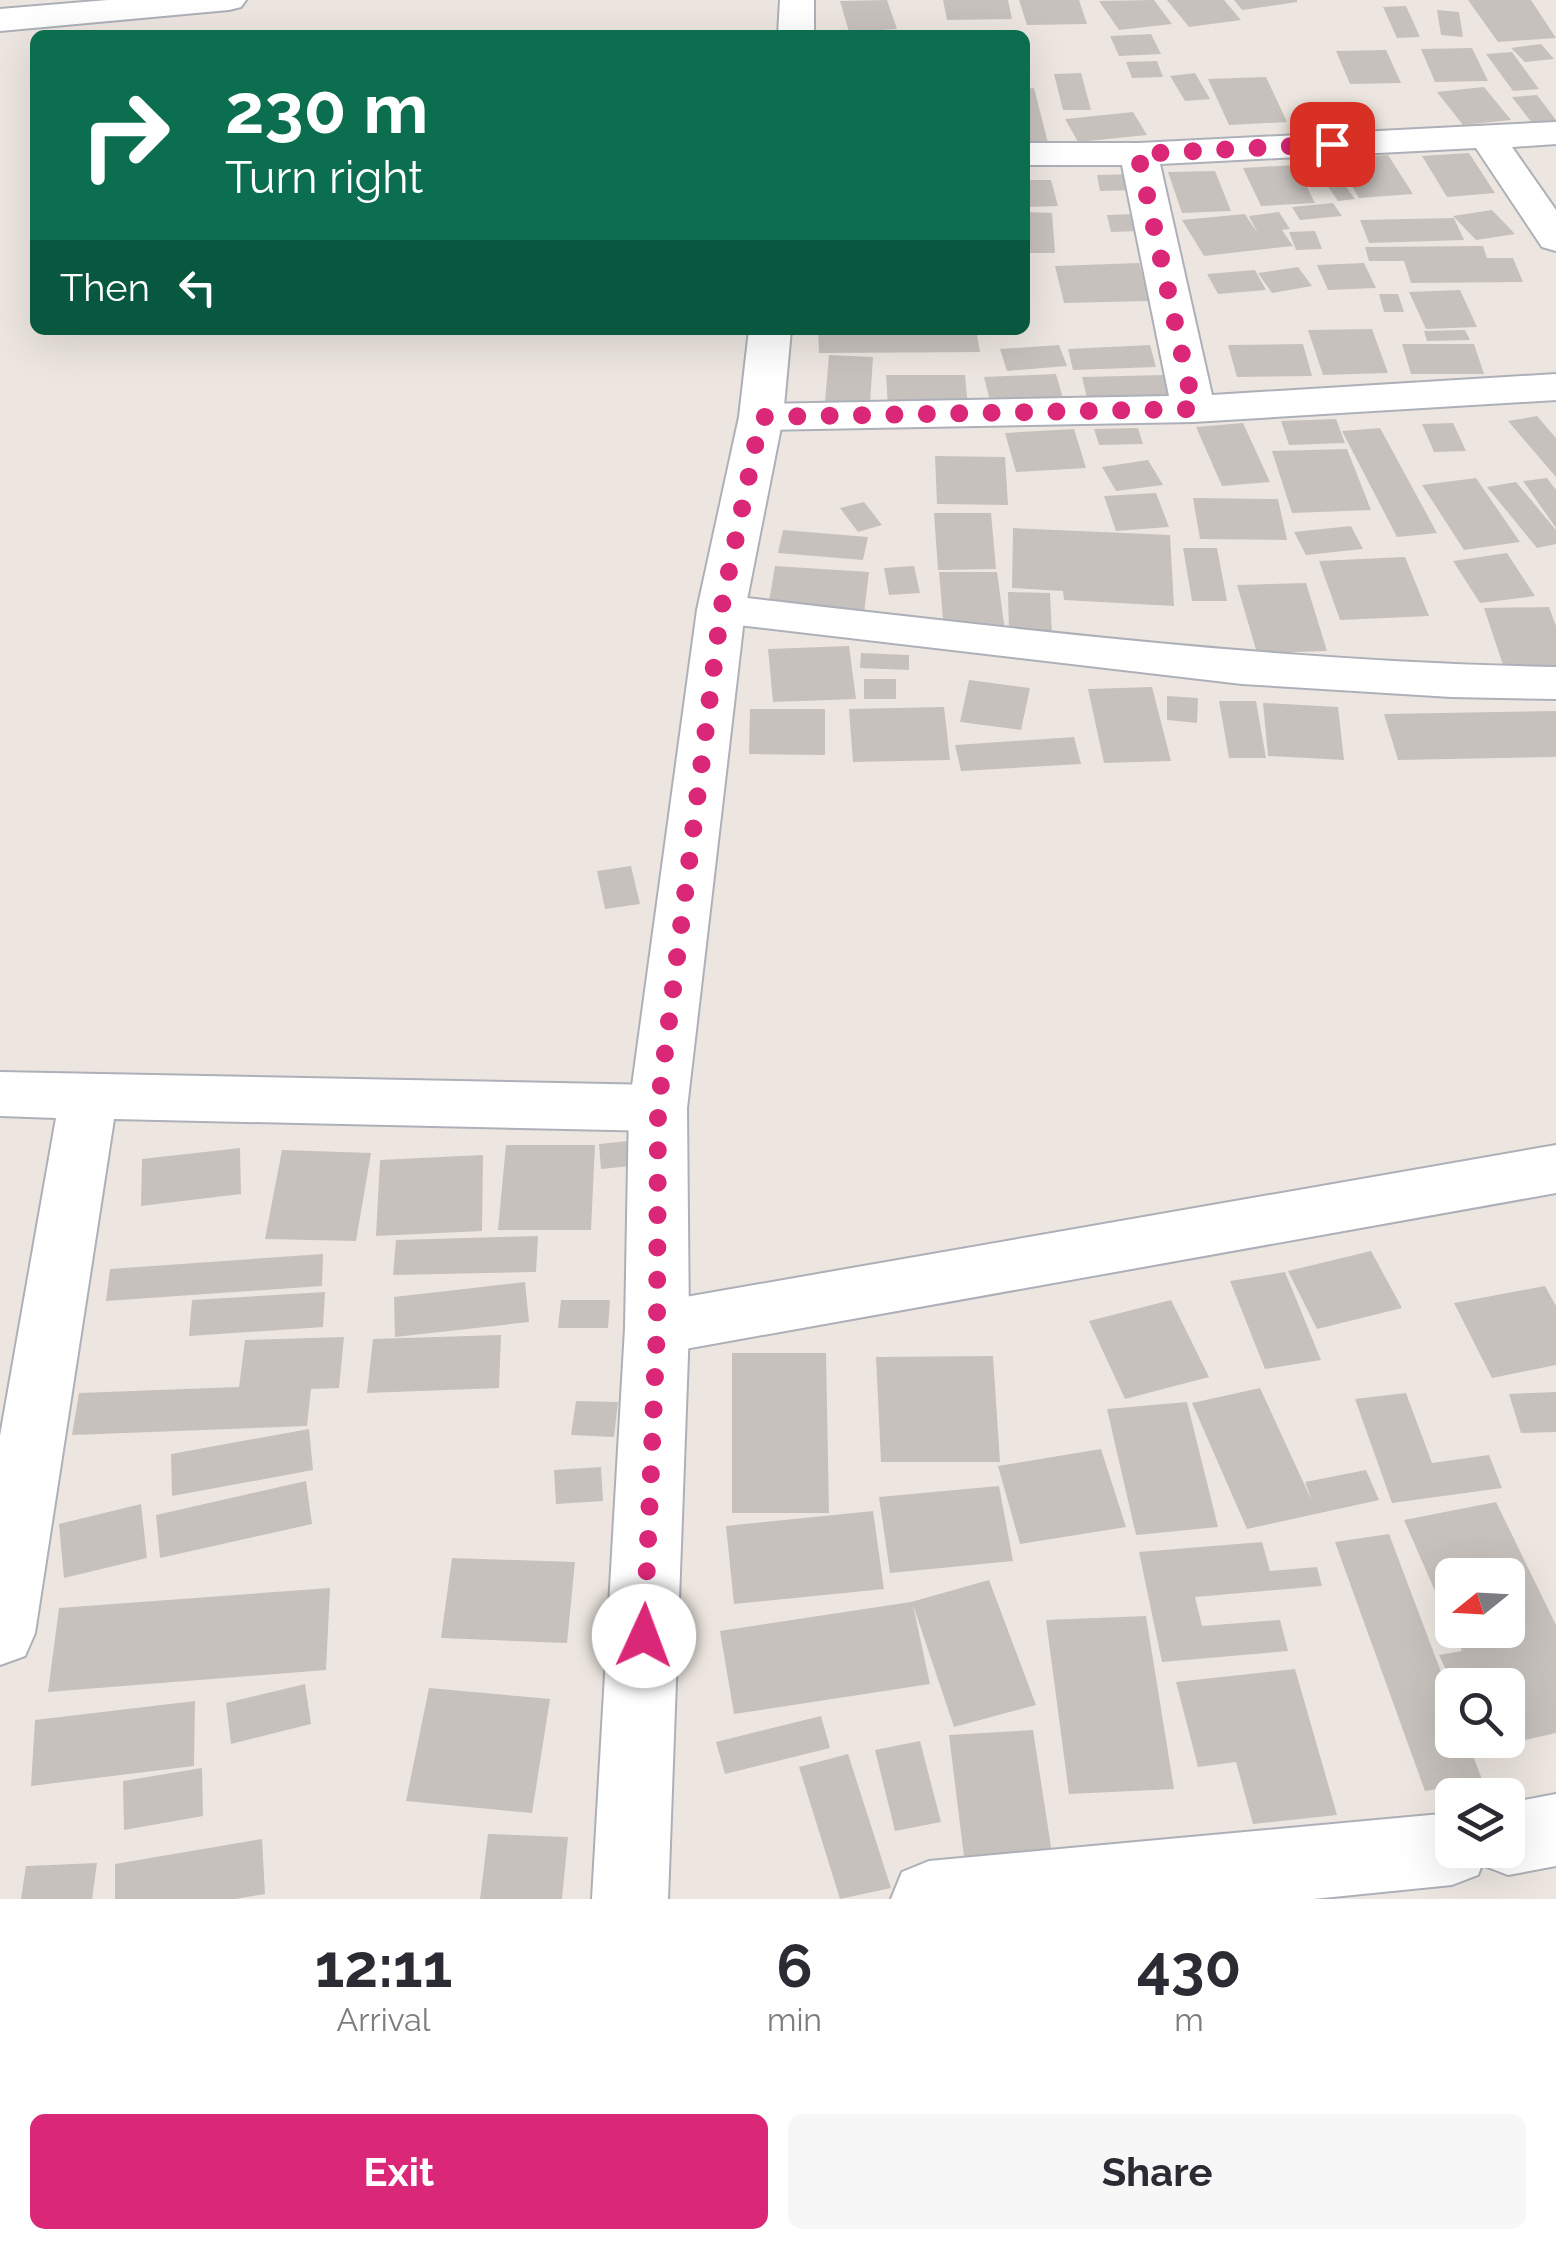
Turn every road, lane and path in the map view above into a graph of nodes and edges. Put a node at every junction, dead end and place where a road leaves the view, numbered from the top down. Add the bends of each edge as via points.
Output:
1 (229, 0) edge
2 (797, 0) edge
3 (0, 20) edge
4 (796, 30) edge
5 (1556, 133) edge
6 (1486, 137) junction
7 (1030, 154) edge
8 (1138, 154) junction
9 (1556, 239) edge
10 (769, 335) edge
11 (1556, 387) edge
12 (1194, 409) junction
13 (761, 417) junction
14 (721, 610) junction
15 (1556, 683) edge
16 (0, 1094) edge
17 (89, 1095) junction
18 (658, 1108) junction
19 (1556, 1170) edge
20 (657, 1328) junction
21 (0, 1633) edge
22 (1556, 1830) edge
23 (1525, 1836) edge
24 (1435, 1851) edge
25 (630, 1899) edge
26 (929, 1899) edge

1 - 3 street
2 - 4 street
5 - 6 street
6 - 8 street
6 - 9 street
7 - 8 street
8 - 12 street
10 - 13 street
11 - 12 street
12 - 13 street
13 - 14 street
14 - 15 street via 1426,683
14 - 18 street
16 - 17 street
17 - 18 street
17 - 21 street
18 - 20 street
19 - 20 street
20 - 25 street
22 - 23 street
24 - 26 street

